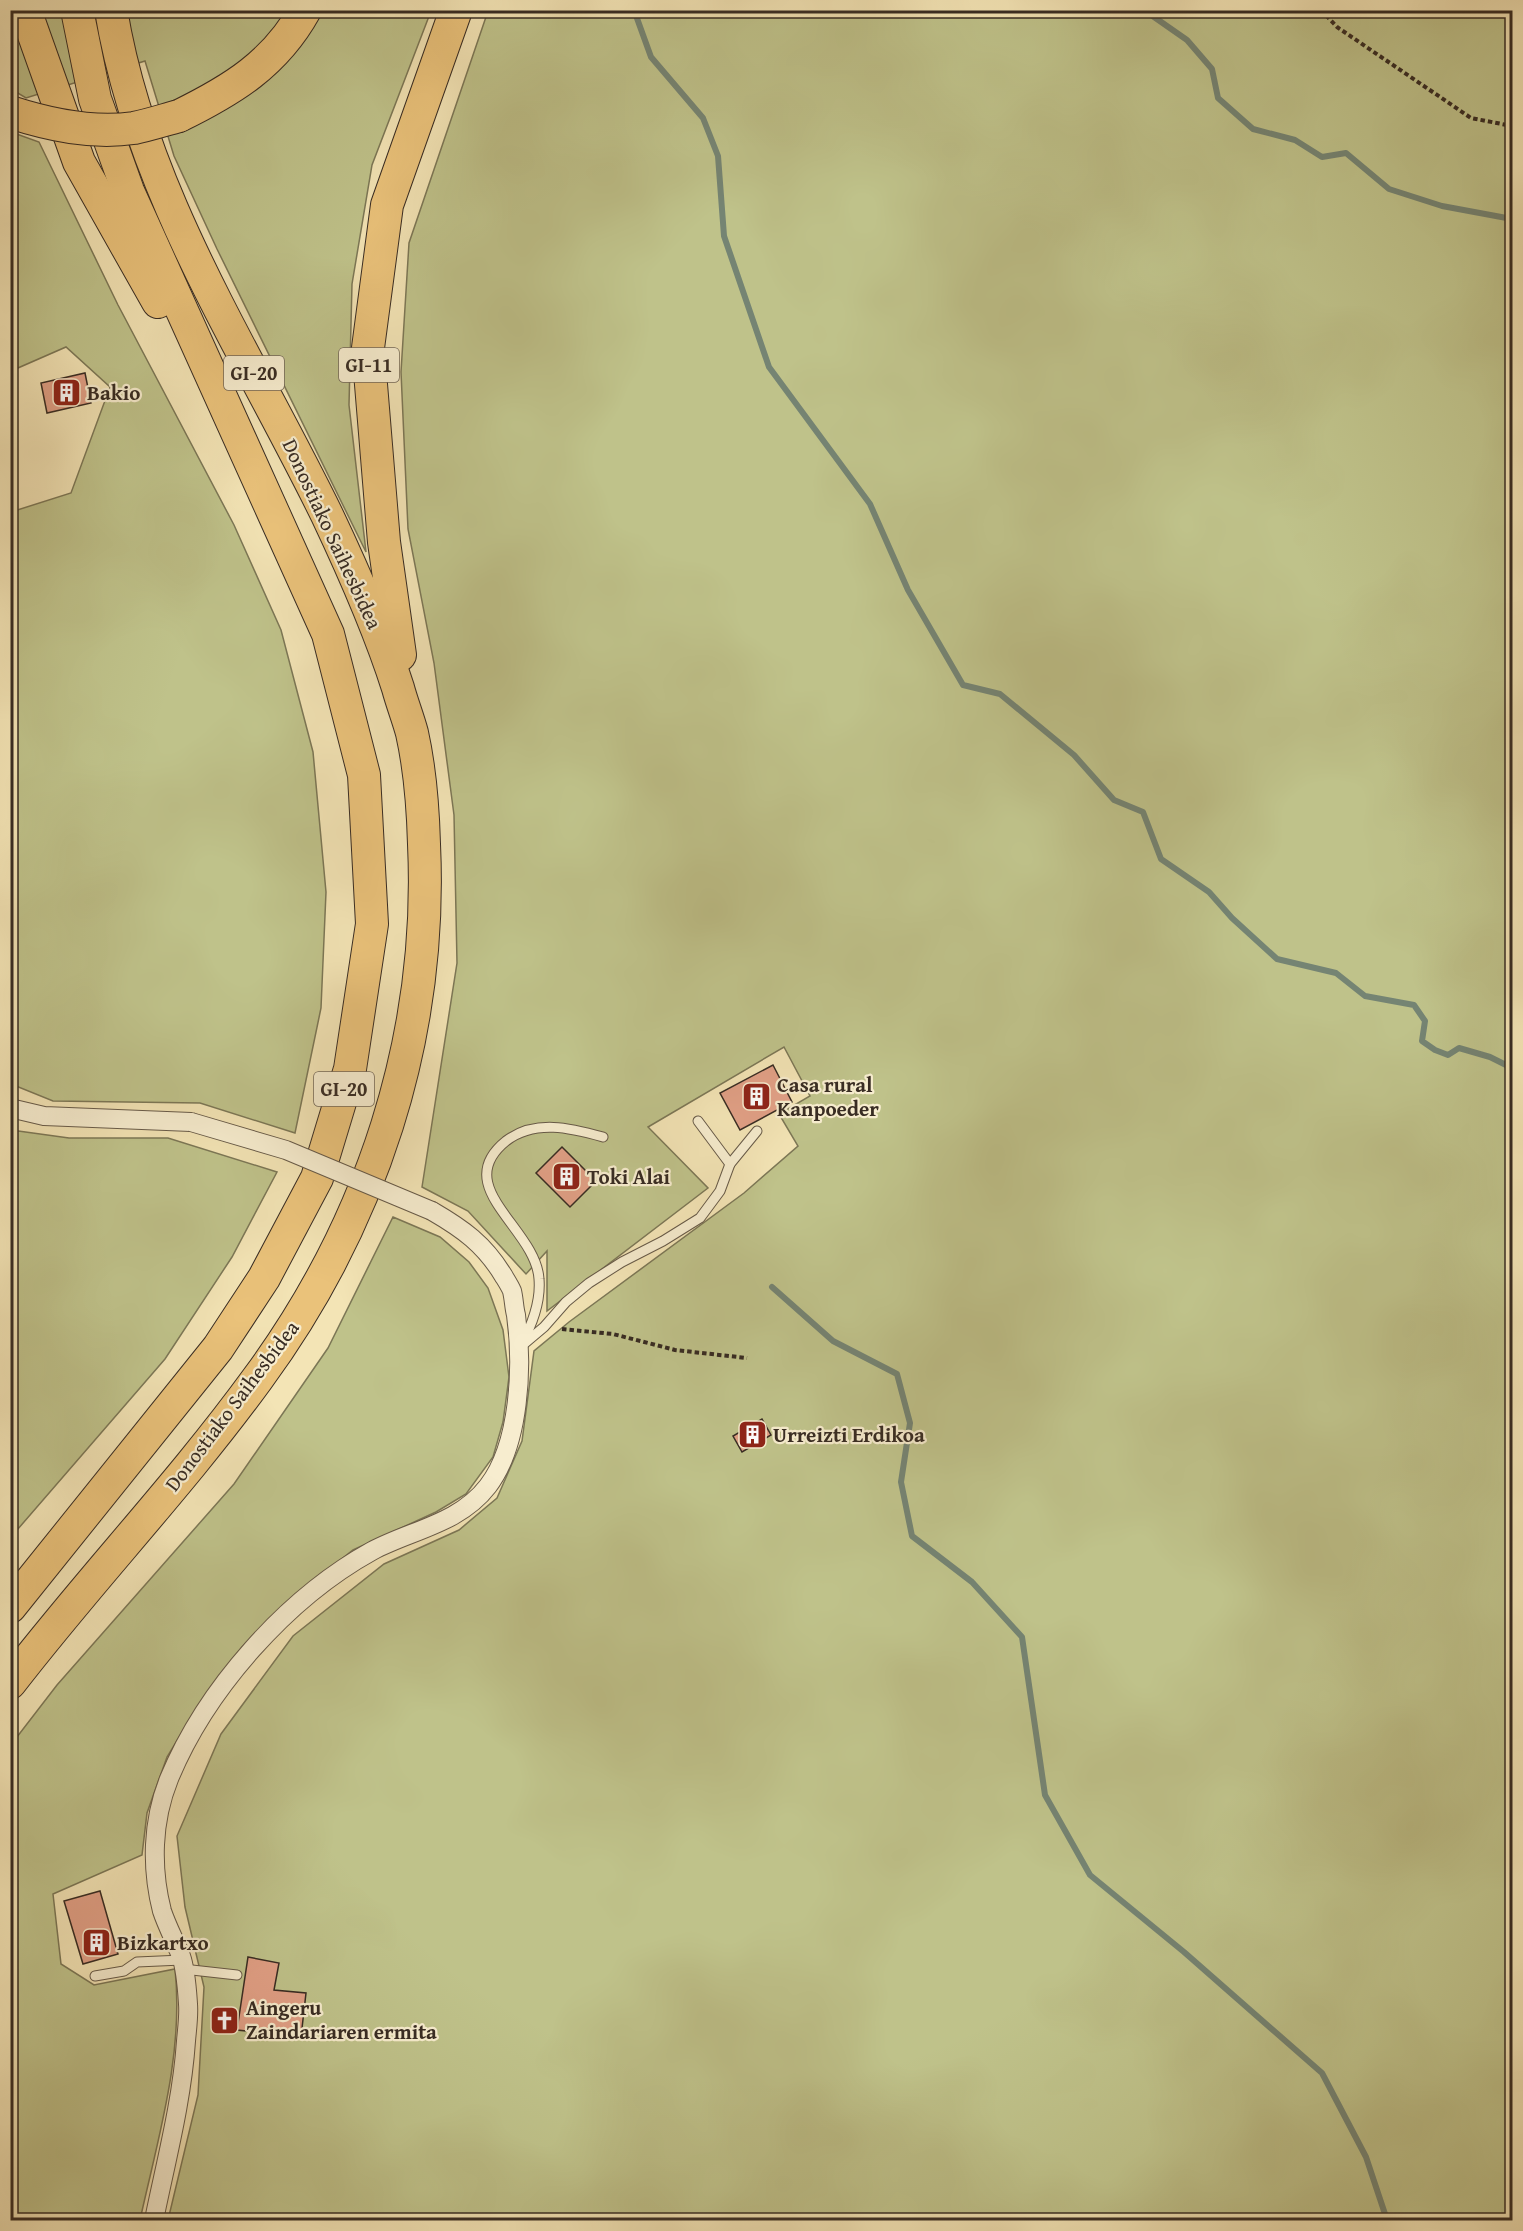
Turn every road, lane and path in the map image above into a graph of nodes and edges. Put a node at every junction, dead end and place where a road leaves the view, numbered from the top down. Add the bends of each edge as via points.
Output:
1 (25, 10) edge
2 (77, 10) edge
3 (111, 10) edge
4 (305, 10) edge
5 (456, 10) edge
6 (1321, 10) edge
7 (10, 112) edge
8 (1512, 126) edge
9 (262, 488) junction
10 (411, 731) junction
11 (10, 1108) edge
12 (698, 1121) dead end
13 (757, 1131) dead end
14 (603, 1137) dead end
15 (730, 1164) junction
16 (558, 1329) dead end
17 (519, 1349) junction
18 (747, 1358) dead end
19 (10, 1607) edge
20 (10, 1683) edge
21 (183, 1964) junction
22 (237, 1975) dead end
23 (95, 1977) dead end
24 (154, 2220) edge

1 - 9 highway via 79,162
2 - 9 highway, Donostiako Saihesbidea / GI-20 via 95,99 128,191
3 - 10 highway, Donostiako Saihesbidea / GI-20 via 135,113 173,214 355,573 386,651
4 - 7 highway, bridge via 295,29 262,66 222,95 179,116 133,128 90,129 47,124
5 - 10 highway, GI-11 via 387,205 368,348 384,542
6 - 8 path via 1337,27 1471,118
9 - 19 highway, Donostiako Saihesbidea / GI-20 via 328,634 364,775 372,924 350,1069 317,1178 264,1278 218,1348
10 - 20 highway, Donostiako Saihesbidea / GI-20 via 426,869 422,962 407,1056 364,1194 321,1281 258,1378
11 - 17 street, bridge via 44,1116 191,1122 286,1150 432,1211 466,1231 492,1257 512,1290
12 - 15 lane
13 - 15 lane
14 - 17 lane via 567,1128 533,1128 495,1151 486,1170 489,1190 500,1211 526,1242 539,1279 535,1315
15 - 17 lane via 720,1191 699,1218 589,1283
16 - 18 path via 613,1334 675,1350
17 - 21 street via 513,1422 504,1458 488,1487 461,1511 375,1550 341,1571 276,1624 227,1680 185,1747 169,1780 156,1824 155,1866 163,1912
21 - 22 lane
21 - 23 lane via 137,1962 124,1971
21 - 24 street via 188,2006 184,2069

